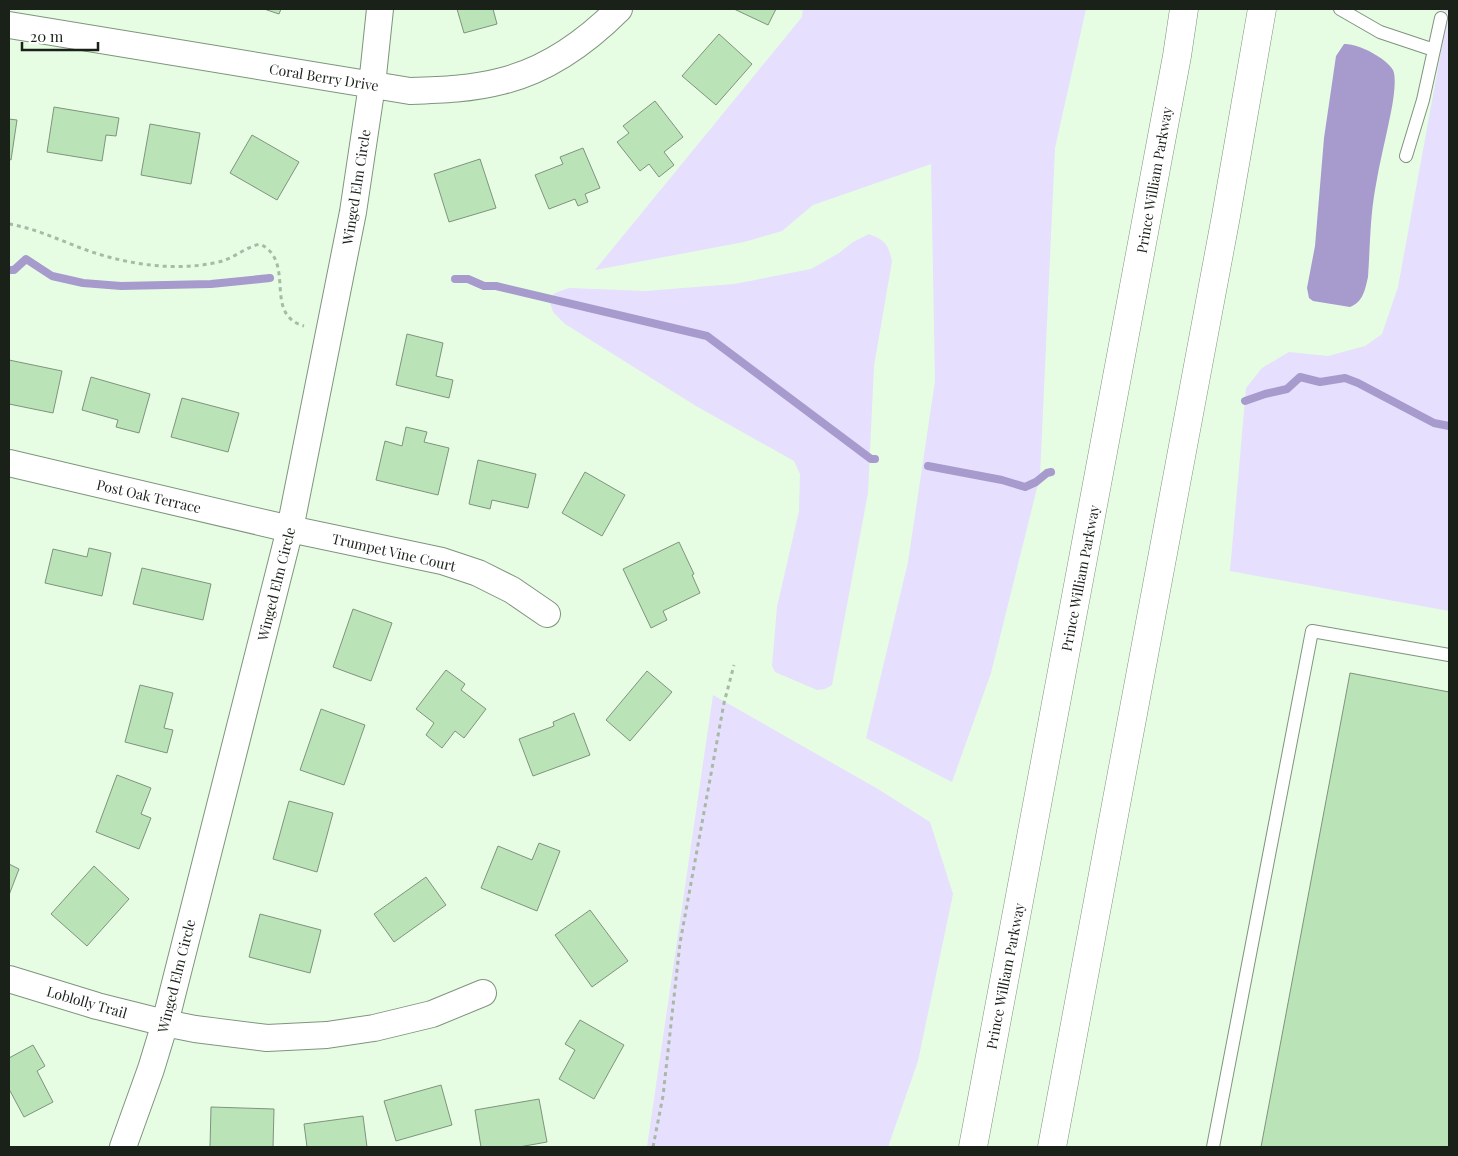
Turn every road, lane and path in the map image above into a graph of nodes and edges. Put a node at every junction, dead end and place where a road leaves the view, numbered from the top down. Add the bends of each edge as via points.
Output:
1 (380, 9) edge
2 (618, 9) edge
3 (1184, 9) edge
4 (1262, 9) edge
5 (1340, 9) edge
6 (1441, 18) dead end
7 (9, 25) edge
8 (1434, 50) junction
9 (372, 86) junction
10 (1406, 156) dead end
11 (9, 224) edge
12 (307, 327) dead end
13 (9, 463) edge
14 (290, 529) junction
15 (547, 614) dead end
16 (1449, 655) edge
17 (734, 665) dead end
18 (9, 979) edge
19 (483, 993) dead end
20 (165, 1023) junction
21 (122, 1147) edge
22 (653, 1147) edge
23 (973, 1147) edge
24 (1052, 1147) edge
25 (1213, 1147) edge

1 - 9 street, Winged Elm Circle
2 - 9 street, Coral Berry Drive via 570,50 538,68 502,81 454,90 419,91
3 - 23 highway, Prince William Parkway
4 - 24 highway
5 - 8 lane via 1380,32
6 - 8 lane
7 - 9 street, Coral Berry Drive
8 - 10 lane
9 - 14 street, Winged Elm Circle via 353,212
11 - 12 path via 123,261 146,265 215,263 260,244 269,248 275,257 286,315 291,321
13 - 14 street, Post Oak Terrace
14 - 15 street, Trumpet Vine Court via 442,561 478,573 512,590
14 - 20 street, Winged Elm Circle
16 - 25 lane via 1312,631
17 - 22 path via 724,703 680,943
18 - 20 street, Loblolly Trail
19 - 20 street, Loblolly Trail via 432,1014 327,1035 267,1038
20 - 21 street, Winged Elm Circle

